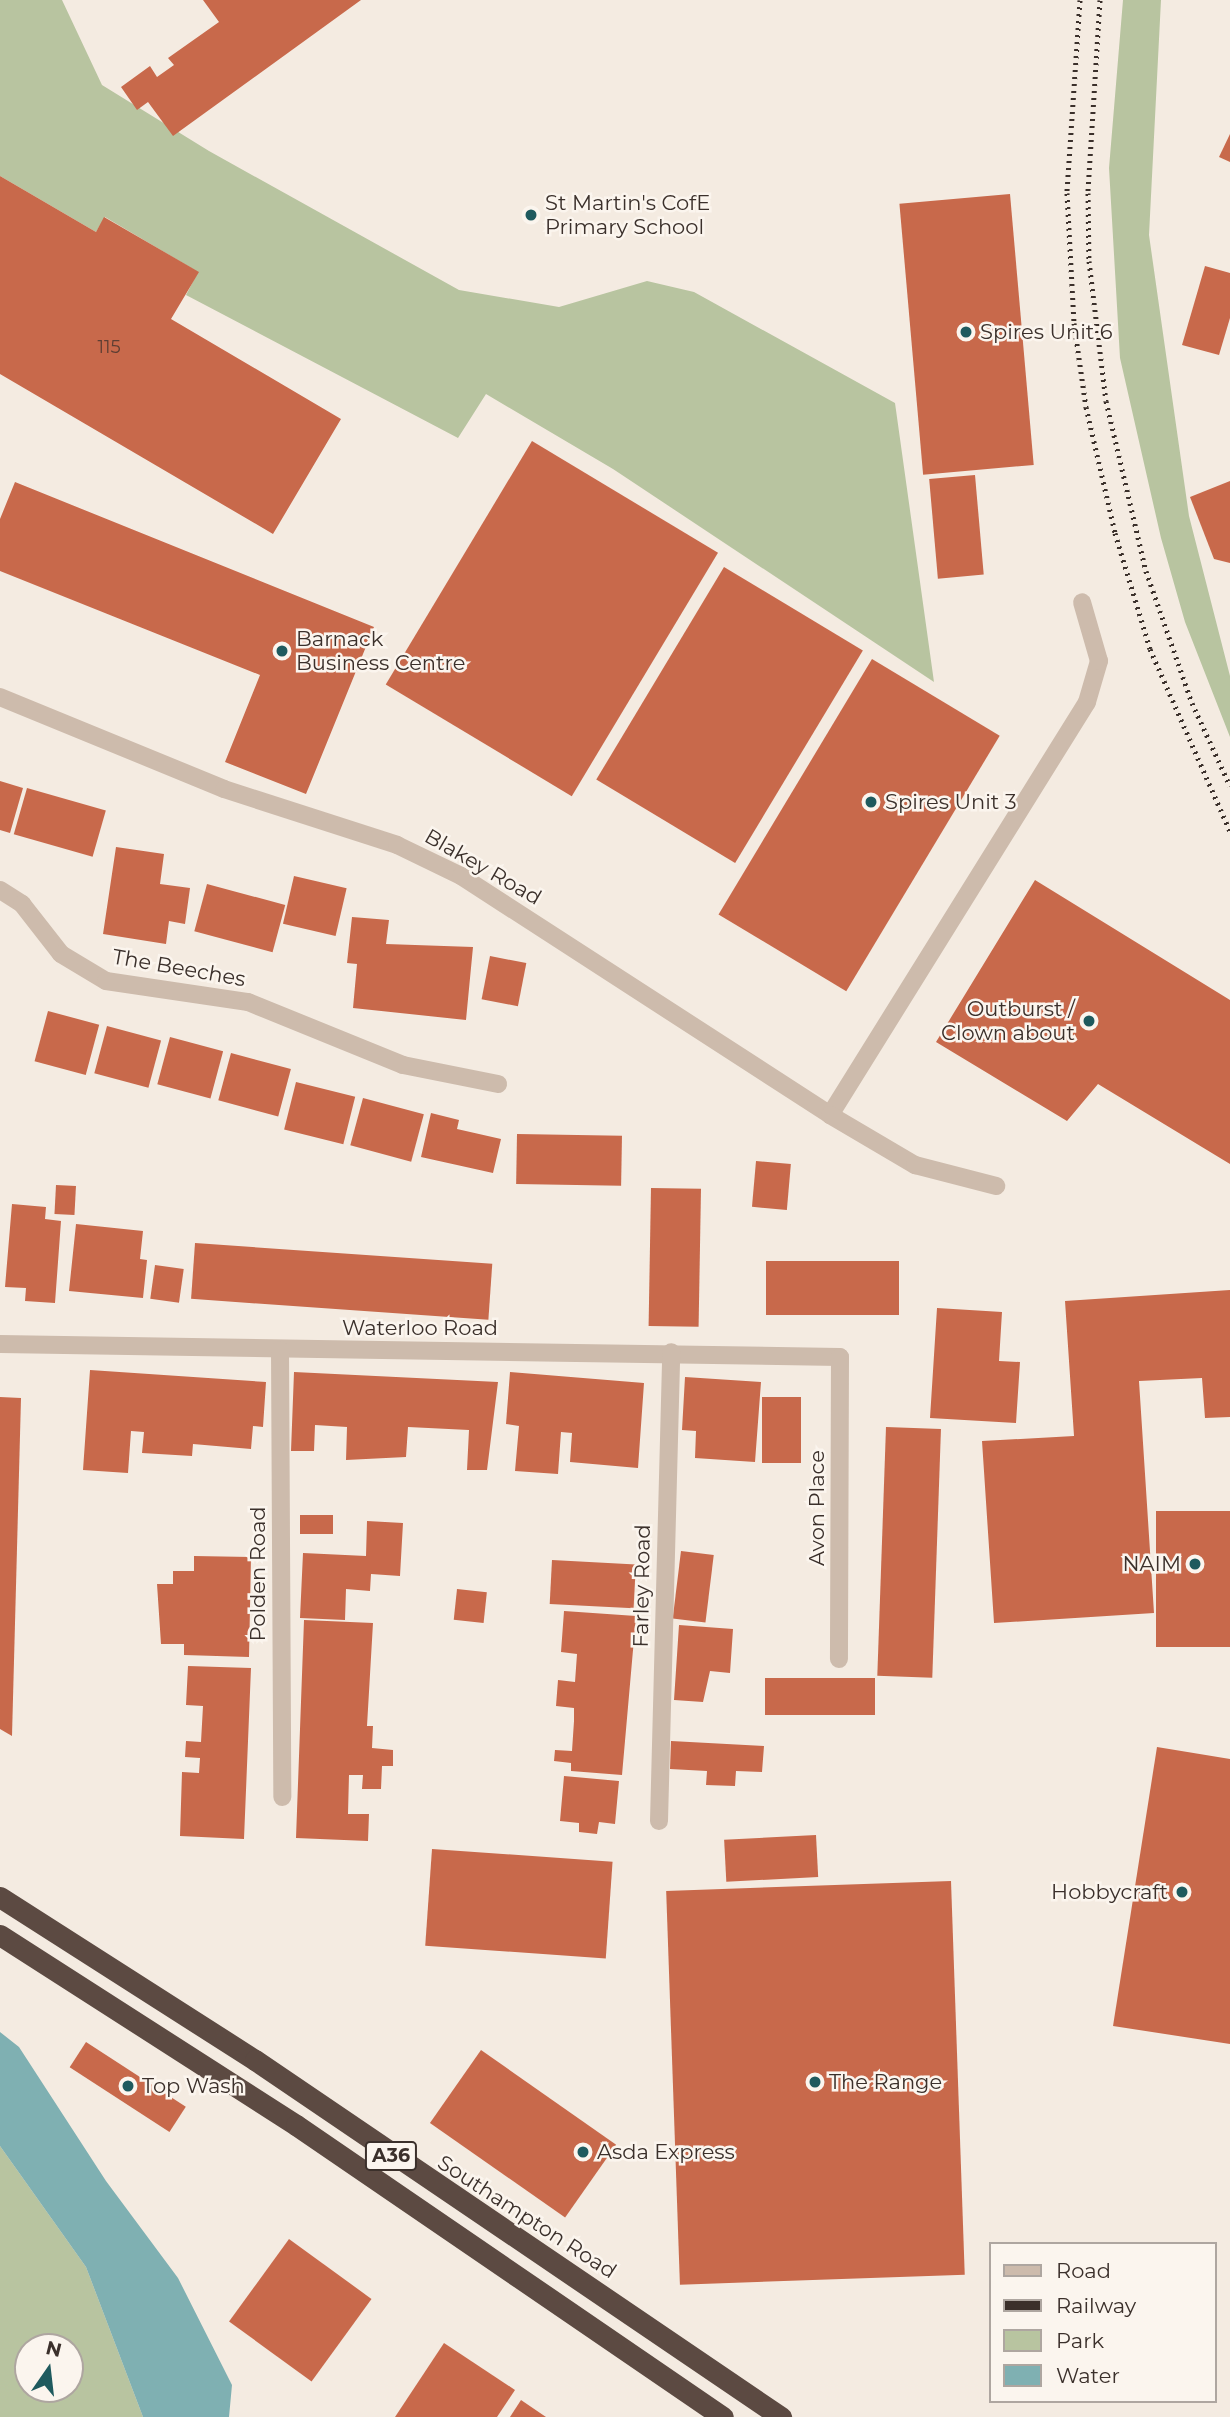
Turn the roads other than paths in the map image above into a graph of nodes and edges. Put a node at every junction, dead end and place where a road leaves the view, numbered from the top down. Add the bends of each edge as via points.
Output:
1 (1082, 602) dead end
2 (0, 697) edge
3 (0, 890) edge
4 (498, 1084) dead end
5 (830, 1115) junction
6 (996, 1186) dead end
7 (0, 1344) edge
8 (280, 1350) junction
9 (670, 1352) junction
10 (840, 1357) joint
11 (839, 1659) dead end
12 (282, 1797) dead end
13 (659, 1821) dead end
14 (0, 1897) edge
15 (0, 1934) edge
16 (723, 2417) edge
17 (781, 2417) edge

1 - 5 street via 1099,661 1087,702
2 - 5 street, Blakey Road via 224,789 397,845 461,876
3 - 4 street, The Beeches via 22,904 61,954 106,981 248,1002 403,1065
5 - 6 street, Blakey Road via 903,1160
7 - 8 street, Waterloo Road
8 - 9 street, Waterloo Road
8 - 12 street, Polden Road
9 - 10 street, Waterloo Road
9 - 13 street, Farley Road
10 - 11 street, Avon Place
14 - 17 highway, Southampton Road / A36 via 255,2060
15 - 16 highway, A36 via 296,2125

